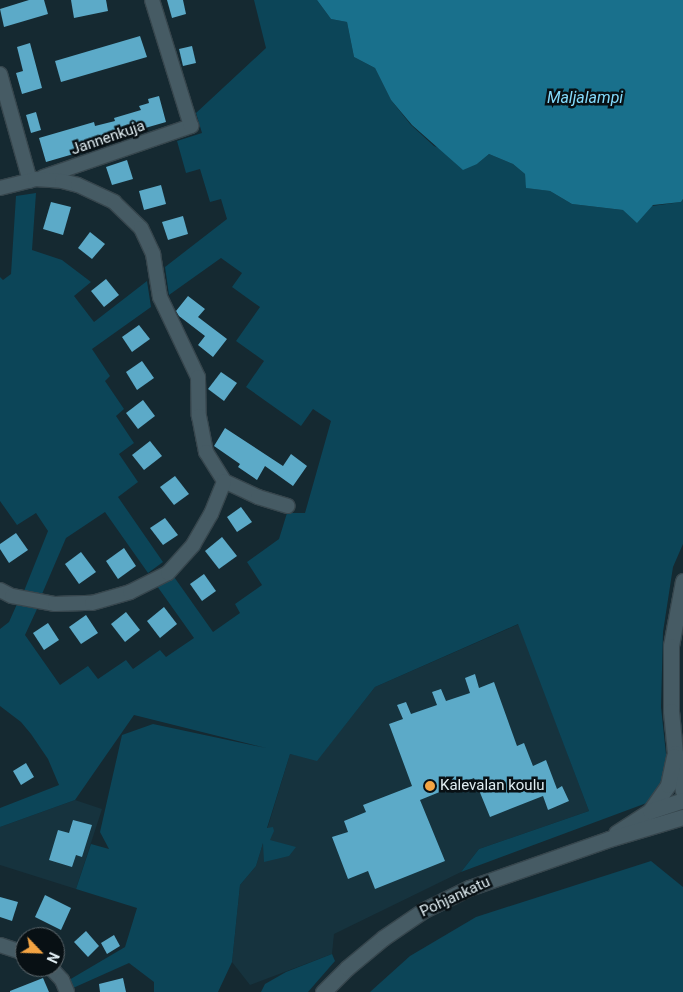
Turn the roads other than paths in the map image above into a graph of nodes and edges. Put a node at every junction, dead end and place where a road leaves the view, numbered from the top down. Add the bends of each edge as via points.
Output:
1 (152, 0) edge
2 (0, 74) edge
3 (32, 180) junction
4 (0, 188) edge
5 (224, 481) junction
6 (288, 506) dead end
7 (683, 581) edge
8 (0, 590) edge
9 (675, 753) junction
10 (683, 791) edge
11 (683, 800) edge
12 (650, 812) junction
13 (683, 817) edge
14 (609, 839) junction
15 (0, 945) edge
16 (15, 950) edge
17 (59, 977) edge
18 (67, 992) edge
19 (322, 992) edge

1 - 3 street, Jannenkuja via 191,126
2 - 3 street
3 - 4 street
3 - 5 street via 62,181 92,190 114,202 141,228 152,254 160,297 198,377 206,452
5 - 6 street via 258,498
5 - 8 street via 211,514 193,545 168,573 130,592 92,602 55,604 12,596
7 - 9 main road via 671,646
9 - 10 main road
9 - 12 main road via 668,785
11 - 12 main road, Pohjankatu
12 - 14 main road, Pohjankatu
13 - 14 main road, Pohjankatu
14 - 19 main road, Pohjankatu via 469,888 424,910 383,938
15 - 16 street
17 - 18 street

